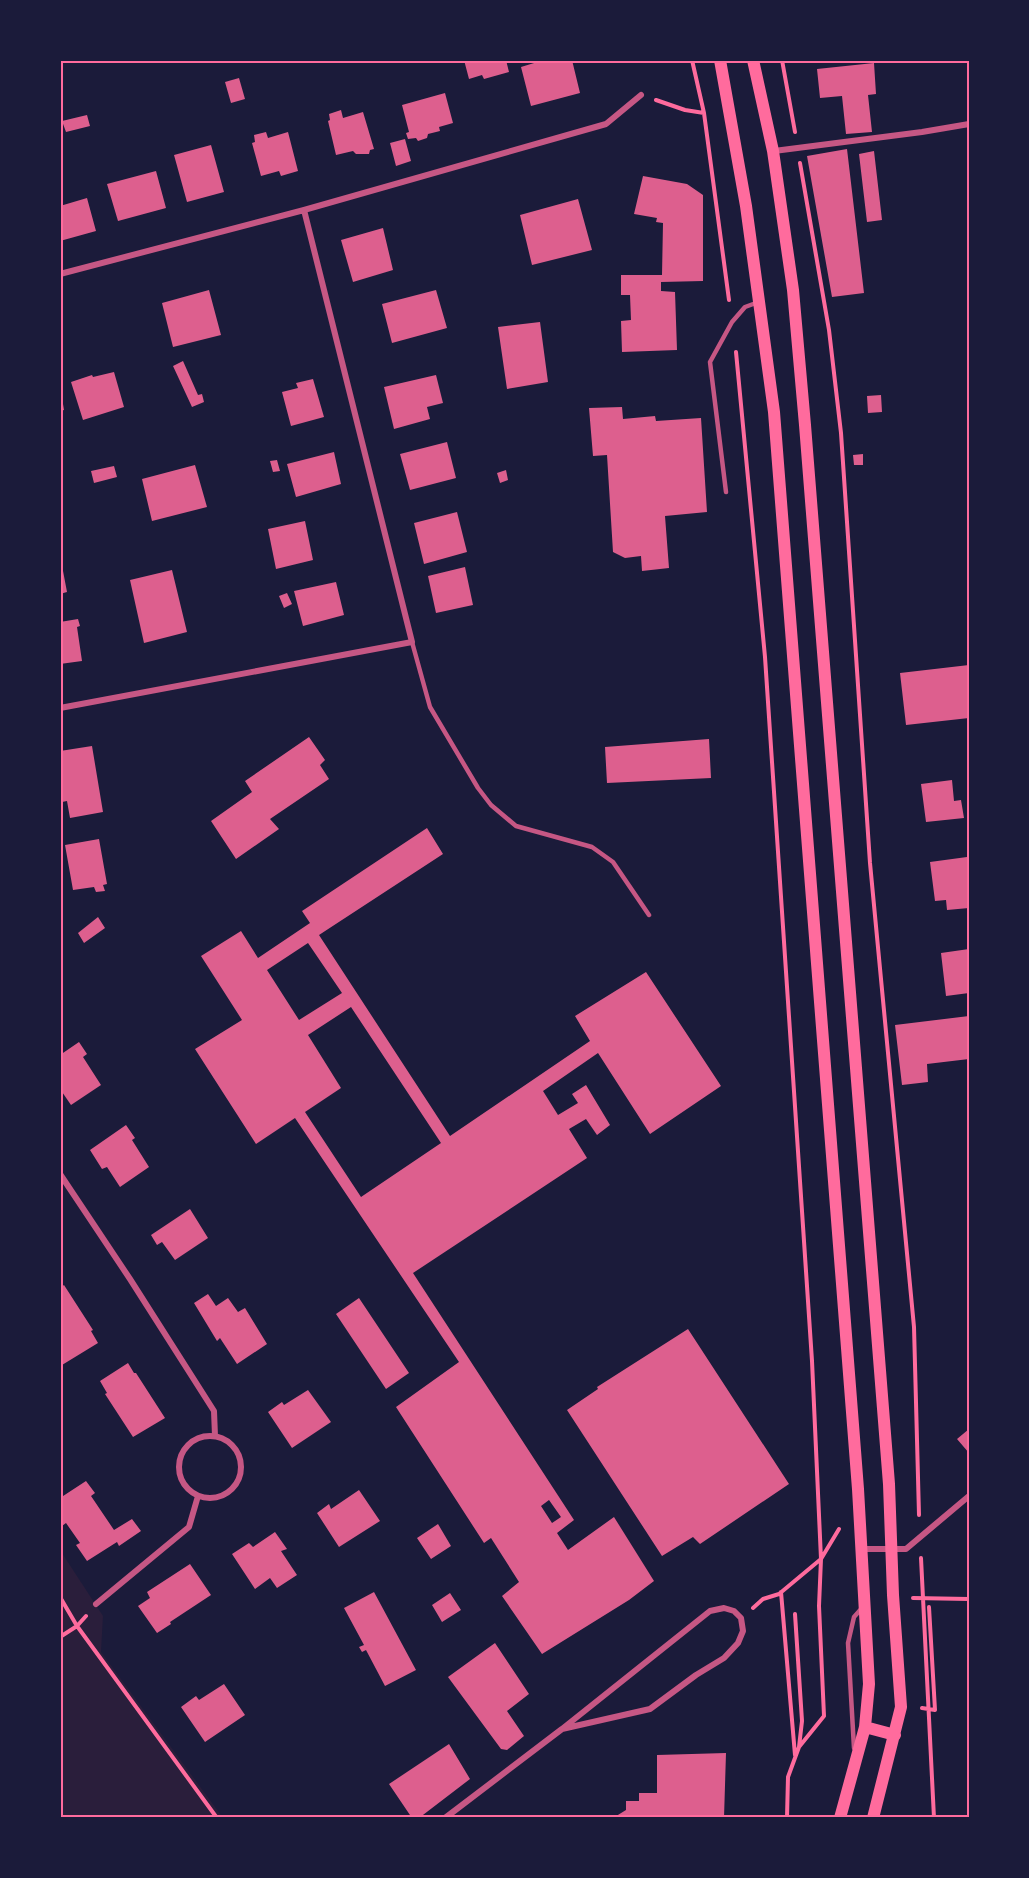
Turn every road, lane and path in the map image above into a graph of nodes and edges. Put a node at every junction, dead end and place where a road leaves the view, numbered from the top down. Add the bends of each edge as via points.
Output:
1 (692, 60) edge
2 (720, 60) edge
3 (753, 60) edge
4 (782, 60) edge
5 (641, 95) joint
6 (704, 113) junction
7 (969, 124) edge
8 (797, 147) junction
9 (773, 151) junction
10 (304, 210) junction
11 (60, 274) edge
12 (759, 302) junction
13 (732, 322) junction
14 (726, 492) dead end
15 (412, 642) junction
16 (60, 708) edge
17 (649, 915) dead end
18 (60, 1174) edge
19 (215, 1436) junction
20 (198, 1496) junction
21 (969, 1496) edge
22 (920, 1539) junction
23 (861, 1549) junction
24 (891, 1549) junction
25 (781, 1592) junction
26 (893, 1596) junction
27 (60, 1597) edge
28 (763, 1599) dead end
29 (969, 1599) edge
30 (922, 1600) junction
31 (96, 1604) dead end
32 (864, 1606) junction
33 (929, 1606) dead end
34 (795, 1614) dead end
35 (77, 1626) junction
36 (60, 1637) edge
37 (922, 1707) dead end
38 (929, 1709) junction
39 (865, 1727) junction
40 (562, 1729) junction
41 (895, 1734) junction
42 (795, 1758) junction
43 (855, 1761) junction
44 (217, 1818) edge
45 (446, 1818) edge
46 (787, 1818) edge
47 (840, 1818) edge
48 (873, 1818) edge
49 (934, 1818) edge

1 - 6 path
2 - 12 main road
3 - 9 main road
4 - 8 path
5 - 6 path
5 - 10 street via 606,124
6 - 13 path
7 - 8 street
8 - 9 street
8 - 22 path via 829,330 841,433 870,863 914,1327
9 - 24 main road via 793,291 806,436
10 - 11 street
10 - 15 street
12 - 13 lane via 744,307
12 - 23 main road via 774,412
13 - 14 lane via 710,362
13 - 25 path via 765,657 812,1360 821,1559
15 - 16 street
15 - 17 lane via 430,707 491,805 516,826 592,847 613,862
18 - 19 street via 214,1411
19 - 20 street via 196,1440 182,1454 180,1474 190,1491
19 - 20 street via 225,1439 239,1455 240,1475 229,1492 219,1497
20 - 31 street via 189,1527
21 - 22 street
22 - 24 street via 906,1549
22 - 30 path
23 - 24 street
23 - 32 main road
24 - 26 main road
25 - 28 path
25 - 42 path
26 - 30 path
26 - 41 main road via 901,1707
27 - 35 path
29 - 30 path
30 - 38 path
32 - 39 main road via 869,1684
32 - 43 lane via 854,1617 848,1642
33 - 38 path via 935,1710
34 - 42 path via 802,1721
35 - 36 path
35 - 44 path
37 - 38 path
38 - 49 path
39 - 41 main road
39 - 43 main road
40 - 40 street via 710,1611 724,1608 741,1618 738,1643 724,1658 650,1709
40 - 45 street
41 - 48 main road
42 - 46 path via 788,1777
43 - 47 main road

